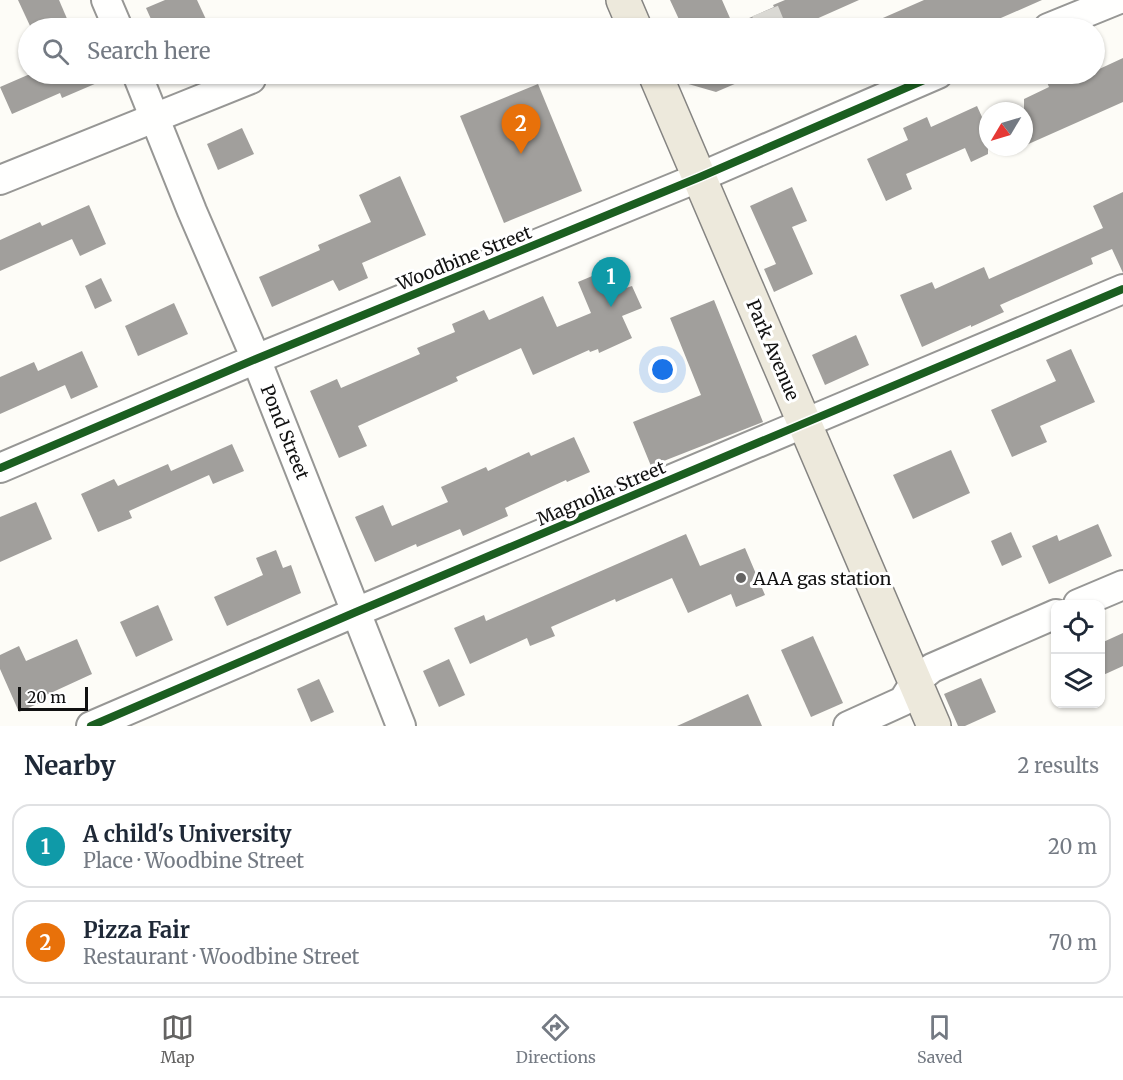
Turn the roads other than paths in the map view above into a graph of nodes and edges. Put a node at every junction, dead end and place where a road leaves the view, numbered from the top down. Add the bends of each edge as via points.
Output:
1 (106, 0) edge
2 (623, 0) edge
3 (1117, 0) edge
4 (114, 18) edge
5 (631, 18) edge
6 (1073, 18) edge
7 (141, 84) edge
8 (238, 84) edge
9 (659, 84) edge
10 (915, 84) edge
11 (155, 117) junction
12 (700, 177) junction
13 (0, 180) edge
14 (1123, 289) edge
15 (256, 359) junction
16 (805, 424) junction
17 (0, 468) edge
18 (1123, 585) edge
19 (1087, 600) edge
20 (356, 612) junction
21 (1051, 616) edge
22 (915, 682) junction
23 (91, 726) edge
24 (401, 726) edge
25 (848, 726) edge
26 (934, 726) edge

1 - 4 street
2 - 5 main road
3 - 6 street
7 - 11 street, Pond Street
8 - 11 street
9 - 12 main road, Park Avenue
10 - 12 street, Woodbine Street
11 - 13 street
11 - 15 street, Pond Street
12 - 15 street, Woodbine Street
12 - 16 main road, Park Avenue
14 - 16 street, Magnolia Street
15 - 17 street, Woodbine Street
15 - 20 street, Pond Street
16 - 20 street, Magnolia Street
16 - 22 main road, Park Avenue
18 - 19 street
20 - 23 street, Magnolia Street
20 - 24 street, Pond Street
21 - 22 street via 932,668
22 - 25 street via 903,701
22 - 26 main road, Park Avenue

